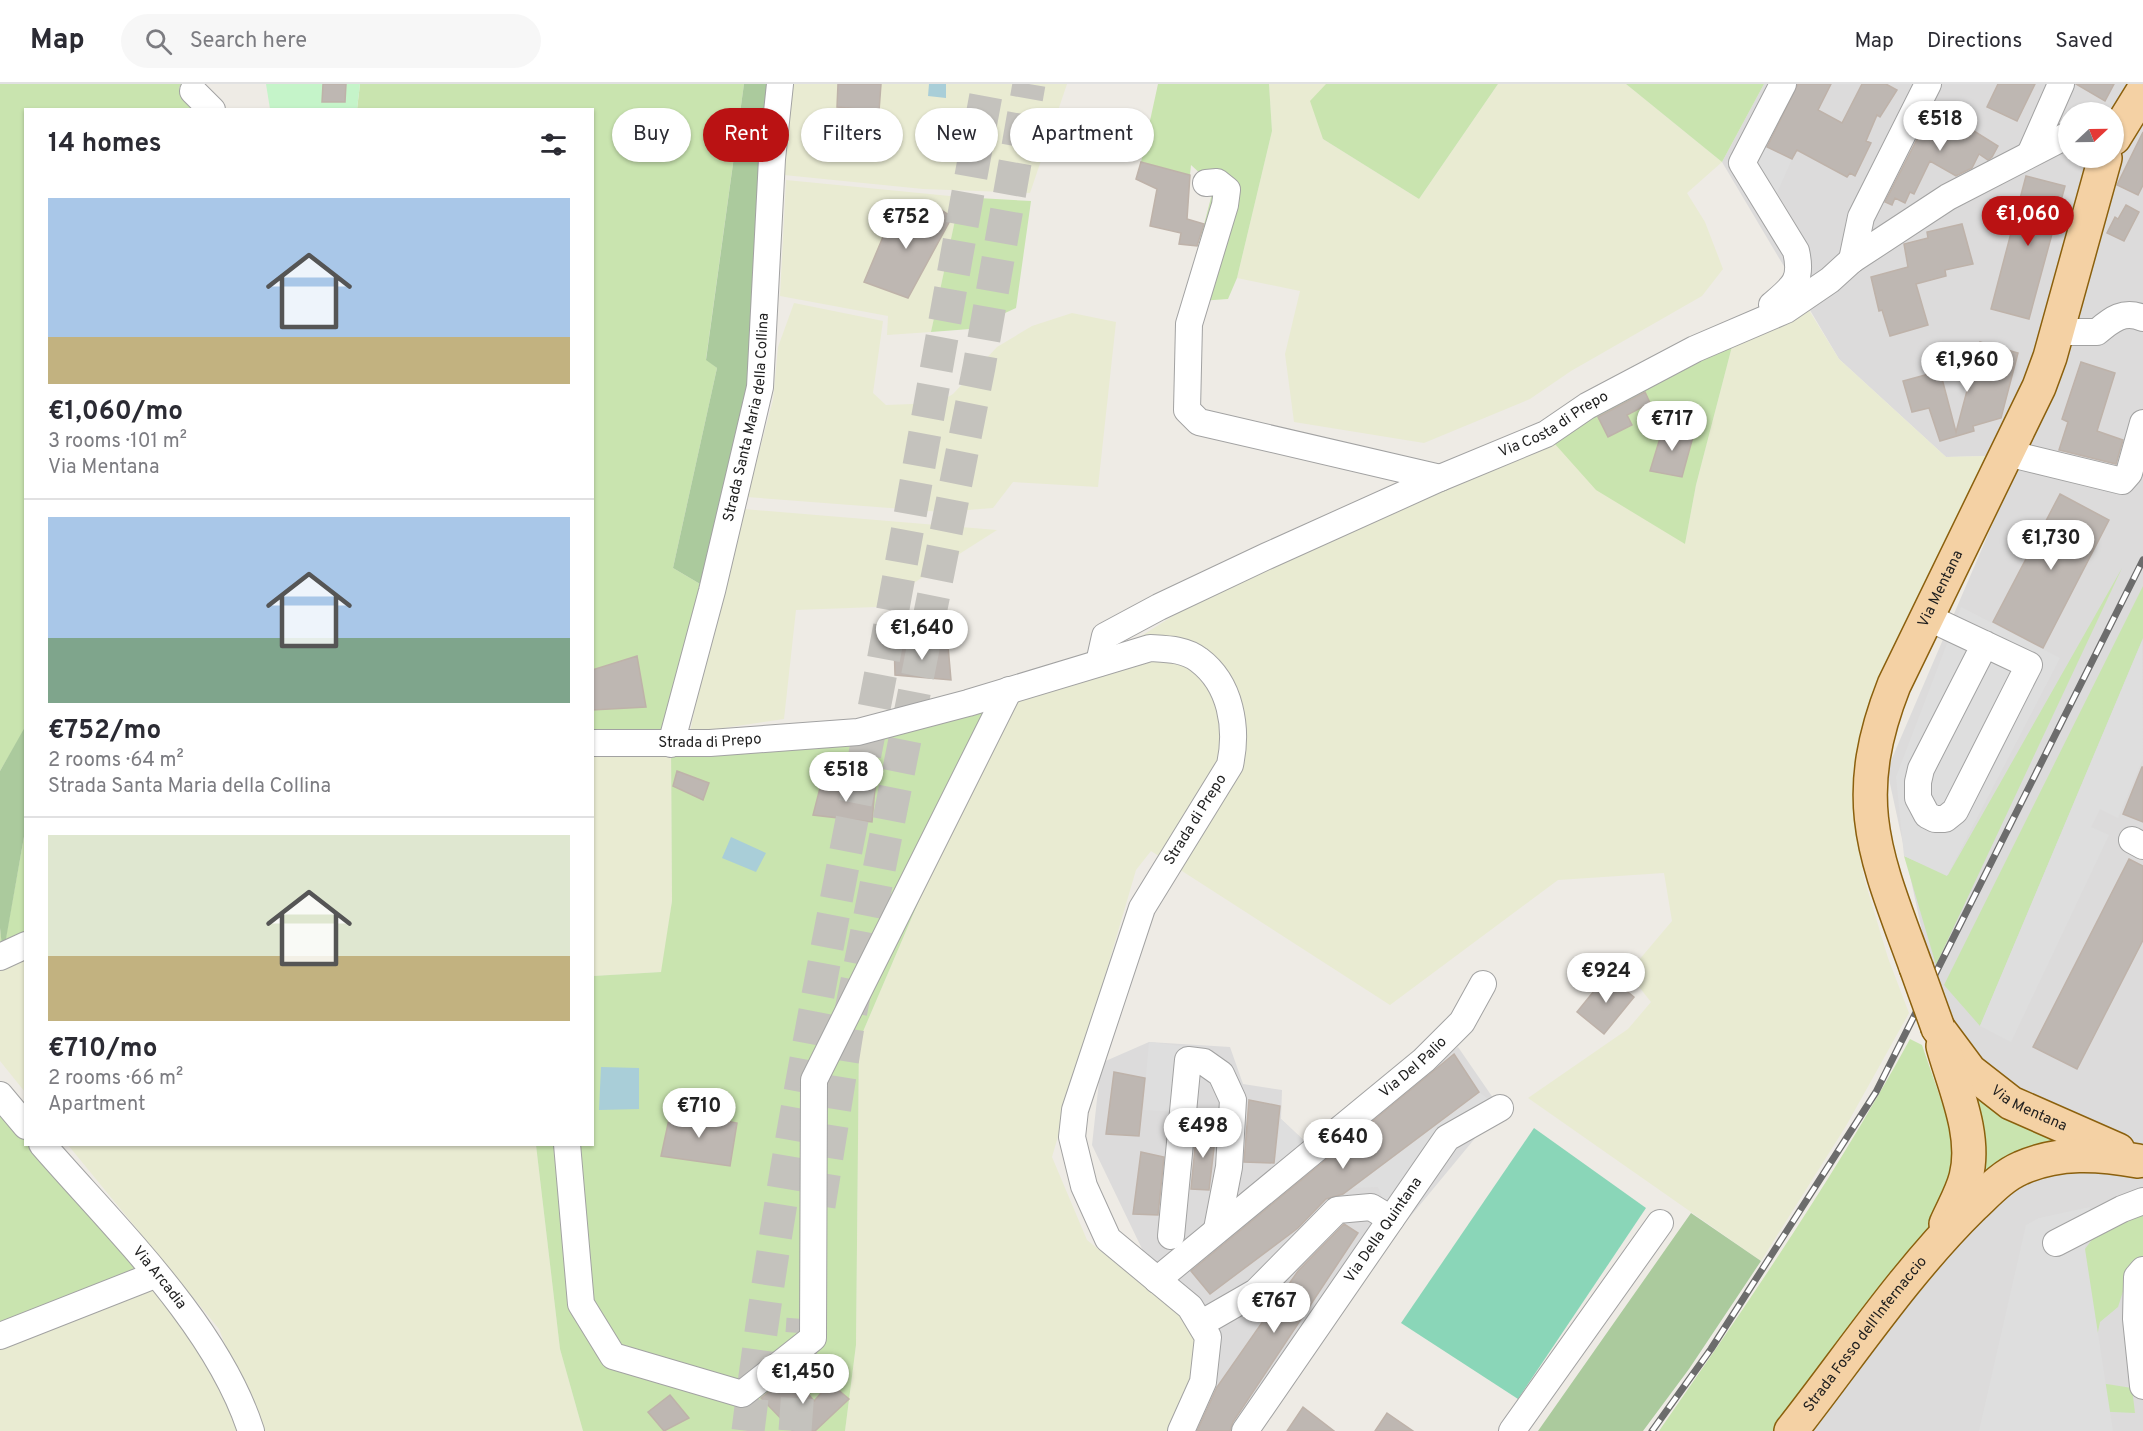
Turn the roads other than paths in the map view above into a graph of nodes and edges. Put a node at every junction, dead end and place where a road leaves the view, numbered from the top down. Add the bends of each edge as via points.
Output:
1 (780, 84) edge
2 (1784, 84) edge
3 (1928, 84) edge
4 (2061, 84) edge
5 (193, 91) dead end
6 (210, 108) edge
7 (2058, 140) edge
8 (2031, 152) junction
9 (2102, 168) edge
10 (1206, 183) dead end
11 (1852, 260) junction
12 (2143, 318) edge
13 (1745, 327) junction
14 (2057, 332) junction
15 (2143, 423) edge
16 (2007, 453) junction
17 (1440, 478) junction
18 (1927, 617) junction
19 (1985, 644) junction
20 (1099, 663) junction
21 (1009, 690) junction
22 (594, 743) edge
23 (671, 744) junction
24 (24, 946) edge
25 (0, 957) edge
26 (1483, 984) dead end
27 (1938, 1028) junction
28 (0, 1095) edge
29 (1500, 1108) dead end
30 (24, 1124) edge
31 (44, 1146) edge
32 (567, 1146) edge
33 (2141, 1161) edge
34 (2143, 1202) edge
35 (1391, 1219) junction
36 (1660, 1223) dead end
37 (1217, 1229) junction
38 (1171, 1236) dead end
39 (1940, 1239) junction
40 (2056, 1243) dead end
41 (2143, 1270) edge
42 (155, 1275) junction
43 (1157, 1281) junction
44 (1202, 1323) junction
45 (0, 1336) edge
46 (2143, 1386) edge
47 (250, 1431) edge
48 (1181, 1431) edge
49 (1245, 1431) edge
50 (1512, 1431) edge
51 (1791, 1431) edge

1 - 23 street, Strada Santa Maria della Collina via 772,159 760,387
2 - 13 street via 1742,163 1796,251 1800,267 1794,286
3 - 11 street via 1861,217
4 - 8 street
5 - 6 street
7 - 8 street, Via Costa di Prepo
8 - 11 street, Via Costa di Prepo via 1948,197
9 - 14 main road, Via Mentana
10 - 17 street via 1217,182 1227,190 1189,324 1187,410 1199,422
11 - 13 street, Via Costa di Prepo via 1786,310
12 - 14 street via 2121,315 2097,332
13 - 17 street, Via Costa di Prepo via 1587,406 1546,434
14 - 16 main road, Via Mentana via 2039,387
15 - 16 street via 2129,473 2122,481
16 - 18 main road, Via Mentana
17 - 20 street, Via Costa di Prepo via 1159,607 1105,636
18 - 19 street
18 - 27 main road, Via Mentana, bridge via 1881,717 1869,781 1875,851
19 - 19 street via 2029,665 1955,811 1945,819 1935,819 1921,808 1918,798 1921,769
20 - 21 street, Strada di Prepo
20 - 43 street, Strada di Prepo via 1150,648 1175,649 1199,659 1220,682 1232,713 1235,743 1230,765 1142,908 1075,1110 1072,1137 1084,1186 1099,1224 1108,1239
21 - 23 street, Strada di Prepo via 858,732
21 - 32 street via 814,1080 813,1338 742,1394 613,1356 581,1304
22 - 23 street, Strada di Prepo
24 - 25 street
26 - 37 street, Via Del Palio via 1462,1022 1424,1060
27 - 33 main road, Via Mentana via 1970,1071 2011,1103
27 - 39 main road, Via Mentana via 1969,1147 1966,1178
28 - 30 street
29 - 35 street, Via Della Quintana via 1447,1138
31 - 42 street, Via Arcadia
33 - 39 main road via 2089,1154 2020,1168 1996,1184
34 - 40 street
35 - 44 street via 1371,1207 1337,1210 1256,1292
35 - 49 street, Via Della Quintana
36 - 50 street
37 - 38 street via 1229,1167 1233,1100 1221,1074 1204,1062 1188,1060
37 - 43 street, Via Del Palio
39 - 51 main road, Strada Fosso dell'Infernaccio
41 - 46 street via 2137,1277 2136,1319
42 - 45 street
42 - 47 street, Via Arcadia via 230,1378
43 - 44 street, Strada di Prepo via 1190,1307
44 - 48 street via 1208,1337 1203,1382

